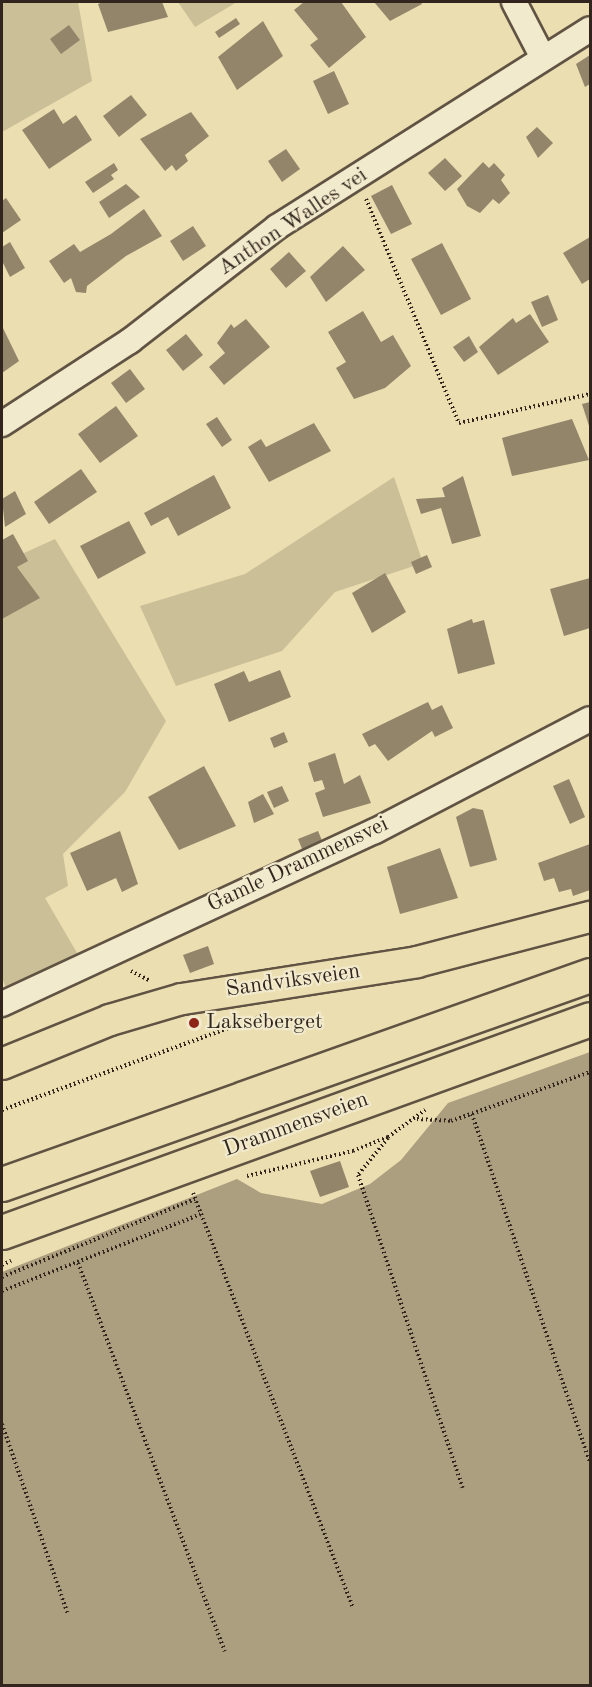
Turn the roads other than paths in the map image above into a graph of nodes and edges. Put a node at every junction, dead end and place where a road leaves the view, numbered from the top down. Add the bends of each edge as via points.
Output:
1 (514, 2) edge
2 (591, 29) edge
3 (543, 58) junction
4 (2, 424) edge
5 (591, 719) edge
6 (591, 917) edge
7 (591, 975) edge
8 (2, 1004) edge
9 (591, 1019) edge
10 (2, 1064) edge
11 (2, 1184) edge
12 (2, 1232) edge

1 - 3 street
2 - 3 street, Anthon Walles vei
3 - 4 street, Anthon Walles vei via 277,227 130,341
5 - 8 street, Gamle Drammensvei via 375,831
6 - 10 main road, Sandviksveien via 417,962 182,999 101,1024
7 - 11 highway, Drammensveien via 280,1081
9 - 12 highway, Drammensveien

